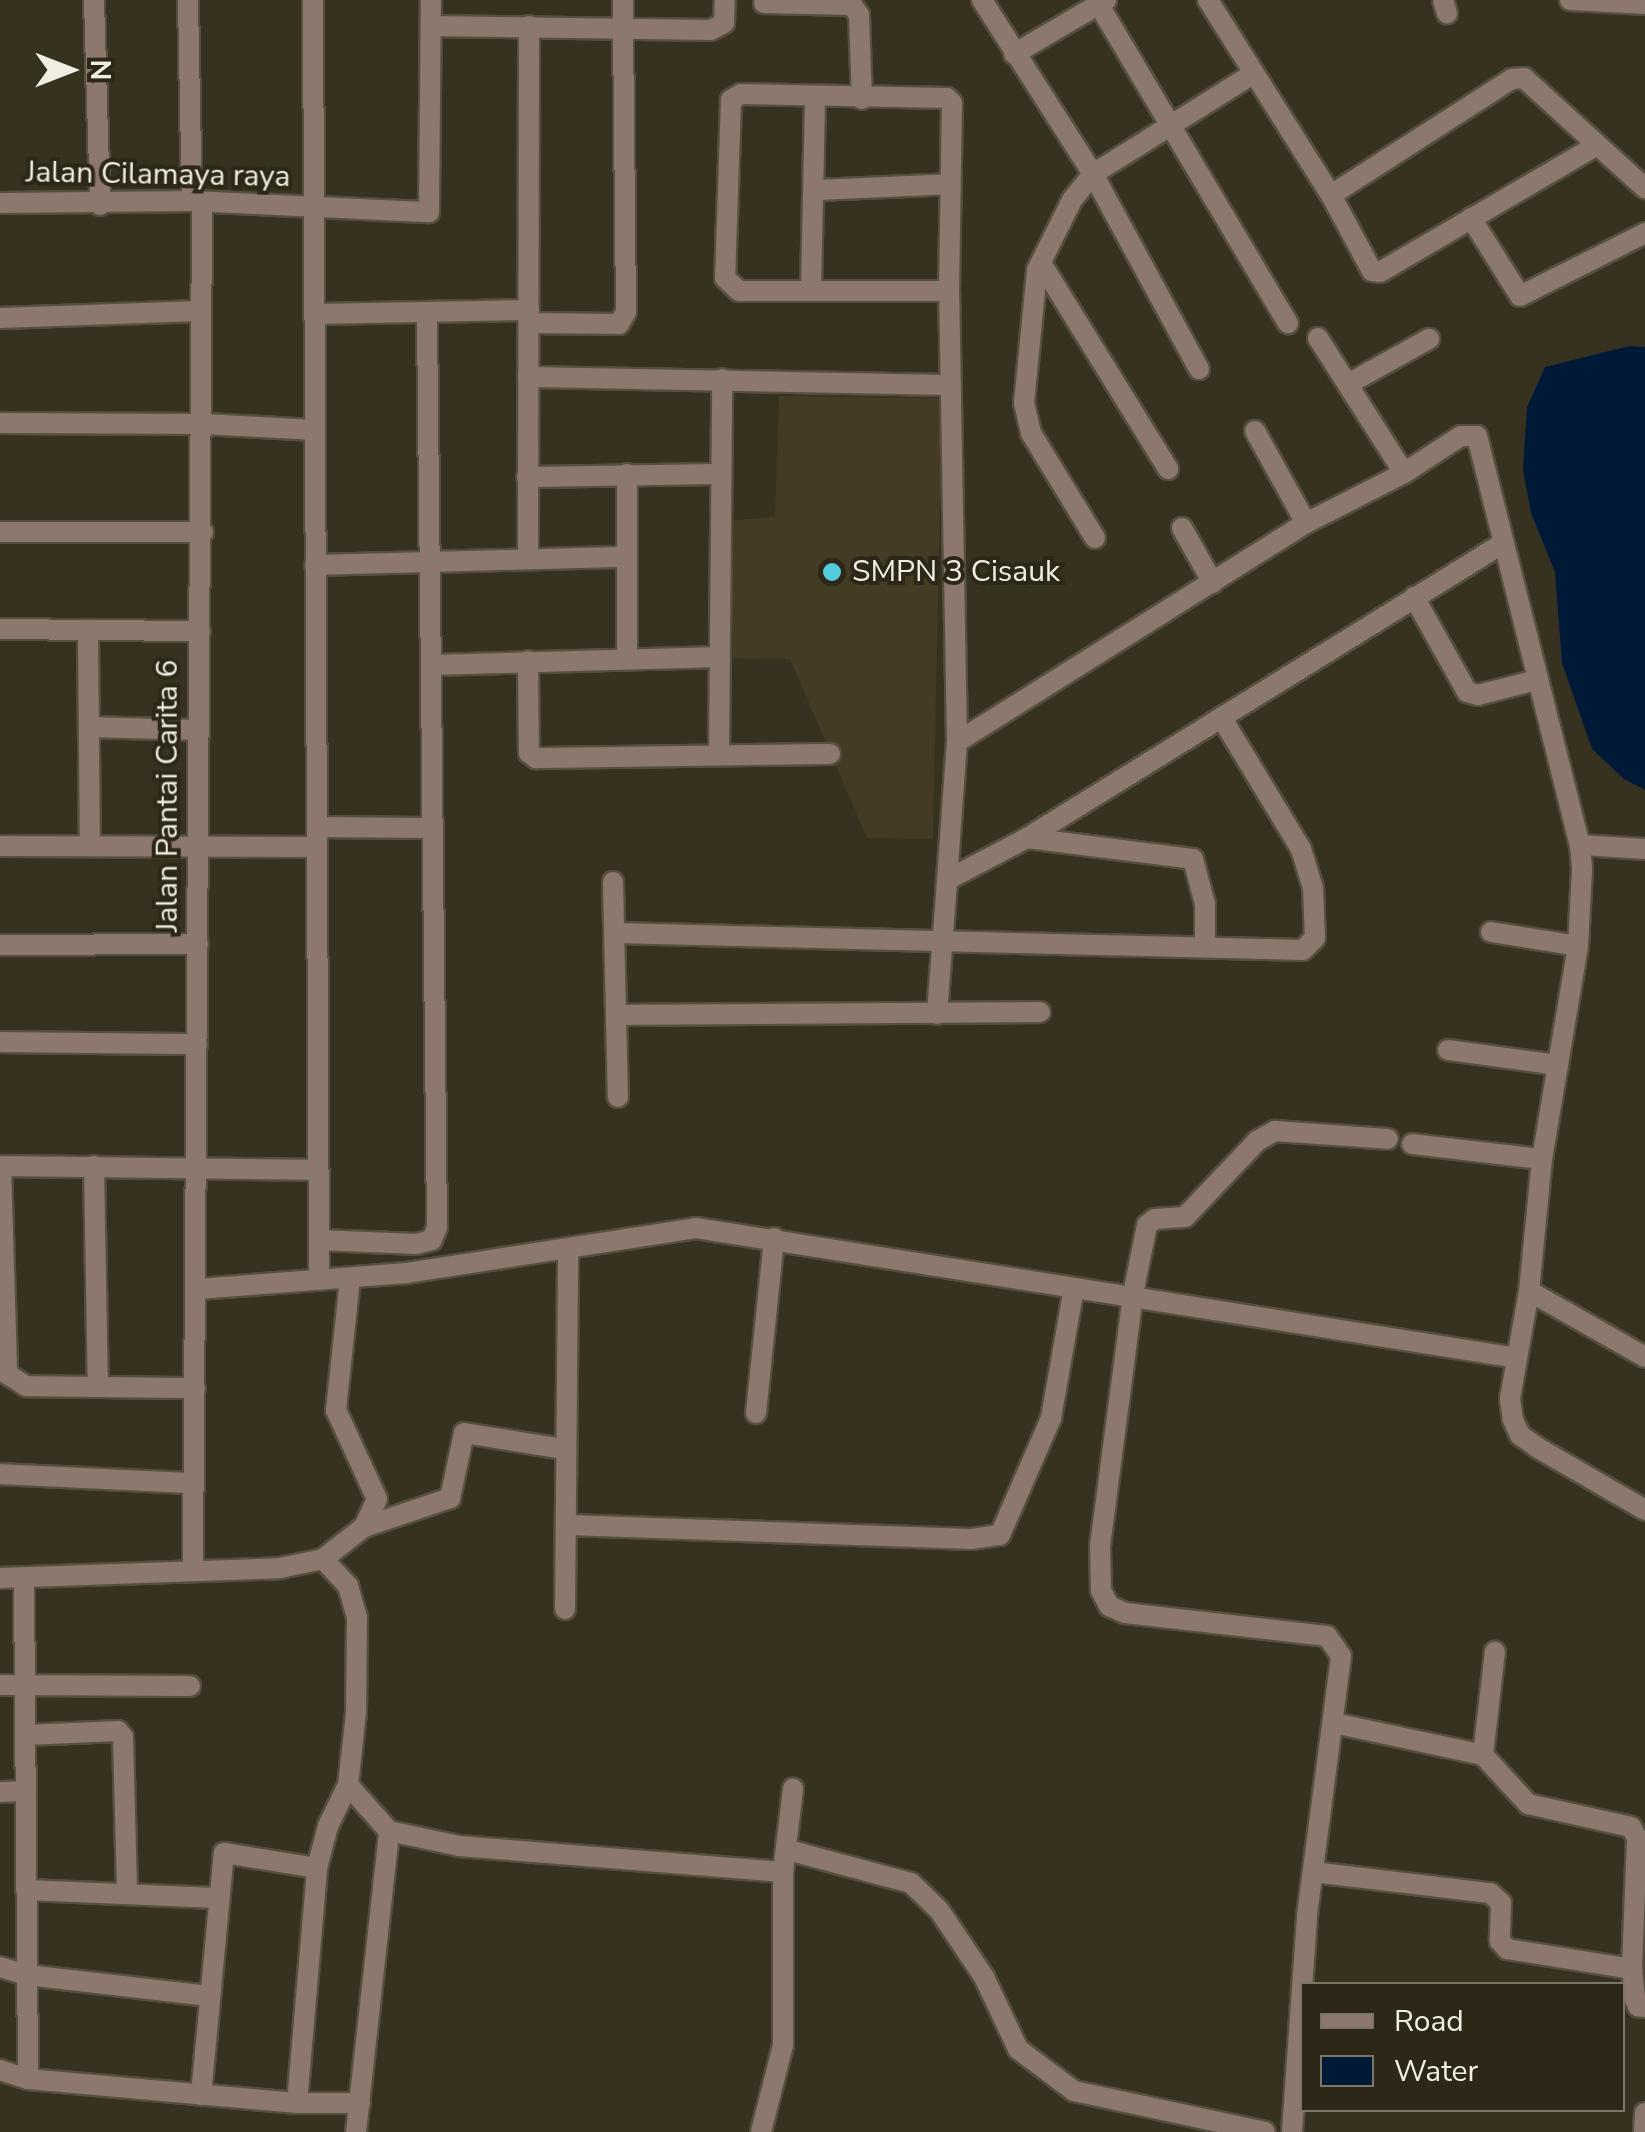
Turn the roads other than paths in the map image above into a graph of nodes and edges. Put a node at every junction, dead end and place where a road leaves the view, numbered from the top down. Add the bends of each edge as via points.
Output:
1 (94, 0) edge
2 (188, 0) edge
3 (313, 0) edge
4 (431, 0) edge
5 (623, 0) edge
6 (724, 0) edge
7 (982, 0) edge
8 (1208, 0) edge
9 (1570, 0) edge
10 (1100, 2) edge
11 (764, 4) dead end
12 (1645, 4) edge
13 (431, 26) junction
14 (529, 26) junction
15 (624, 28) junction
16 (1014, 54) junction
17 (1253, 74) junction
18 (815, 98) junction
19 (862, 99) junction
20 (1168, 125) junction
21 (1596, 146) junction
22 (1093, 174) junction
23 (950, 184) junction
24 (1645, 188) edge
25 (815, 190) junction
26 (1331, 195) junction
27 (197, 201) junction
28 (0, 203) edge
29 (100, 205) junction
30 (315, 207) junction
31 (1471, 218) junction
32 (1645, 233) edge
33 (1040, 263) junction
34 (811, 290) junction
35 (949, 291) junction
36 (200, 311) junction
37 (427, 313) junction
38 (315, 314) junction
39 (529, 317) junction
40 (0, 318) edge
41 (1288, 323) dead end
42 (1318, 338) dead end
43 (1429, 339) dead end
44 (1199, 369) dead end
45 (528, 377) junction
46 (722, 378) junction
47 (1348, 384) junction
48 (951, 385) junction
49 (0, 423) edge
50 (204, 424) junction
51 (315, 430) junction
52 (1255, 432) dead end
53 (1168, 468) dead end
54 (1404, 473) junction
55 (627, 474) junction
56 (720, 474) junction
57 (527, 477) junction
58 (1306, 523) junction
59 (1182, 528) dead end
60 (0, 532) edge
61 (204, 532) junction
62 (1095, 538) dead end
63 (1502, 544) junction
64 (627, 557) junction
65 (528, 559) junction
66 (428, 562) junction
67 (315, 564) junction
68 (1213, 583) junction
69 (1414, 597) junction
70 (0, 630) edge
71 (88, 630) junction
72 (200, 630) junction
73 (626, 656) junction
74 (719, 657) junction
75 (528, 661) junction
76 (432, 665) junction
77 (1537, 680) junction
78 (1221, 718) junction
79 (89, 727) junction
80 (197, 730) junction
81 (957, 742) junction
82 (718, 754) junction
83 (830, 754) dead end
84 (430, 828) junction
85 (316, 837) junction
86 (1027, 838) junction
87 (90, 845) junction
88 (1580, 845) junction
89 (0, 846) edge
90 (198, 847) junction
91 (1645, 849) edge
92 (947, 880) junction
93 (613, 882) dead end
94 (1491, 932) dead end
95 (615, 933) junction
96 (942, 942) junction
97 (198, 944) junction
98 (0, 945) edge
99 (1578, 946) junction
100 (1206, 947) junction
101 (1040, 1012) dead end
102 (937, 1014) junction
103 (618, 1015) junction
104 (0, 1042) edge
105 (197, 1044) junction
106 (1448, 1050) dead end
107 (1558, 1066) junction
108 (618, 1096) dead end
109 (1388, 1139) dead end
110 (1412, 1144) dead end
111 (1542, 1159) junction
112 (0, 1166) edge
113 (94, 1166) junction
114 (196, 1168) junction
115 (317, 1170) junction
116 (774, 1238) junction
117 (319, 1240) junction
118 (568, 1249) junction
119 (350, 1279) junction
120 (319, 1280) junction
121 (198, 1288) junction
122 (1074, 1288) junction
123 (1528, 1291) junction
124 (1133, 1294) junction
125 (1645, 1357) edge
126 (1517, 1358) junction
127 (98, 1387) junction
128 (195, 1388) junction
129 (756, 1413) dead end
130 (563, 1449) junction
131 (0, 1474) edge
132 (190, 1483) junction
133 (1645, 1510) edge
134 (568, 1525) junction
135 (364, 1527) junction
136 (323, 1559) junction
137 (193, 1569) junction
138 (0, 1578) edge
139 (24, 1578) junction
140 (565, 1609) dead end
141 (1495, 1652) dead end
142 (0, 1686) edge
143 (190, 1686) dead end
144 (26, 1688) junction
145 (1334, 1722) junction
146 (25, 1735) junction
147 (1483, 1755) junction
148 (348, 1785) junction
149 (792, 1789) dead end
150 (0, 1792) edge
151 (25, 1792) junction
152 (388, 1831) junction
153 (788, 1850) junction
154 (316, 1868) junction
155 (783, 1872) junction
156 (1313, 1872) junction
157 (26, 1890) junction
158 (127, 1892) junction
159 (218, 1898) junction
160 (0, 1967) edge
161 (1632, 1969) junction
162 (27, 1975) junction
163 (1304, 1982) edge
164 (210, 1996) junction
165 (1645, 2006) edge
166 (1300, 2033) edge
167 (0, 2070) edge
168 (28, 2080) junction
169 (201, 2094) junction
170 (297, 2103) junction
171 (360, 2103) junction
172 (1645, 2113) edge
173 (356, 2132) edge
174 (761, 2132) edge
175 (1264, 2132) edge
176 (1292, 2132) edge
177 (1644, 2132) edge

1 - 29 street
2 - 27 street, Jalan Cilamaya raya
3 - 30 street
4 - 13 street
5 - 15 street
6 - 15 street via 724,23 710,30
7 - 16 street
8 - 17 street
9 - 12 street
10 - 16 street
10 - 20 street
11 - 19 street via 852,5 860,14
13 - 14 street
13 - 30 street, Jalan Cilamaya raya via 429,212
14 - 15 street
14 - 39 street
15 - 39 street via 626,312 619,324
16 - 22 street
17 - 20 street
17 - 26 street
18 - 19 street
18 - 25 street
18 - 34 street via 741,94 730,100 725,278 739,290
19 - 23 street via 947,98
20 - 22 street
20 - 41 street
21 - 24 street
21 - 26 street via 1533,84 1512,80
21 - 31 street
22 - 33 street
22 - 44 street
23 - 25 street
23 - 35 street
25 - 34 street
26 - 31 street via 1372,271
27 - 29 street, Jalan Cilamaya raya
27 - 30 street, Jalan Cilamaya raya
27 - 36 street, Jalan Cilamaya raya
28 - 29 street, Jalan Cilamaya raya
30 - 38 street
31 - 32 street via 1520,296
33 - 53 street
33 - 62 street via 1027,420
34 - 35 street
35 - 48 street
36 - 40 street
36 - 50 street, Jalan Cilamaya raya
37 - 38 street
37 - 39 street
37 - 66 street
38 - 51 street
39 - 45 street
42 - 47 street
43 - 47 street
45 - 46 street
45 - 57 street
46 - 48 street
46 - 56 street
47 - 54 street
48 - 81 street
49 - 50 street
50 - 51 street
50 - 61 street, Jalan Pantai Carita 6
51 - 67 street
52 - 58 street
54 - 58 street
54 - 63 street via 1461,436 1477,436
55 - 56 street
55 - 57 street
55 - 64 street
56 - 74 street
57 - 65 street
58 - 68 street
59 - 68 street
60 - 61 street
61 - 72 street, Jalan Pantai Carita 6
63 - 69 street
63 - 77 street
64 - 65 street
64 - 73 street
65 - 66 street
66 - 67 street
66 - 76 street
67 - 85 street
68 - 81 street
69 - 77 street via 1466,692
69 - 78 street
70 - 71 street
71 - 72 street
71 - 79 street
72 - 80 street, Jalan Pantai Carita 6
73 - 74 street
73 - 75 street
74 - 82 street
75 - 76 street
75 - 82 street via 529,753 536,758
76 - 84 street
77 - 88 street
78 - 86 street
78 - 100 street via 1300,849 1313,888 1315,938 1302,950
79 - 80 street
79 - 87 street
80 - 90 street, Jalan Pantai Carita 6
81 - 92 street
82 - 83 street
84 - 85 street
84 - 117 street via 437,1227 432,1240 416,1244
85 - 90 street
85 - 115 street
86 - 92 street
86 - 100 street via 1193,859
87 - 89 street
87 - 90 street
88 - 91 street
88 - 99 street
90 - 97 street, Jalan Pantai Carita 6
92 - 96 street
93 - 95 street
94 - 99 street
95 - 96 street
95 - 103 street
96 - 100 street
96 - 102 street
97 - 98 street
97 - 105 street, Jalan Pantai Carita 6
99 - 107 street
101 - 102 street
102 - 103 street
103 - 108 street
104 - 105 street
105 - 114 street, Jalan Pantai Carita 6
106 - 107 street
107 - 111 street
109 - 124 street via 1265,1134 1185,1217 1147,1225
110 - 111 street
111 - 123 street
112 - 113 street
112 - 127 street via 7,1374 26,1386
113 - 114 street
113 - 127 street
114 - 115 street
114 - 121 street, Jalan Pantai Carita 6
115 - 117 street
116 - 118 street via 696,1228
116 - 122 street via 946,1272
116 - 129 street
117 - 120 street
118 - 119 street
118 - 130 street
119 - 120 street
119 - 135 street via 336,1410 378,1499
120 - 121 street
121 - 128 street, Jalan Pantai Carita 6
122 - 124 street
122 - 134 street via 1051,1418 1000,1534
123 - 125 street
123 - 126 street
124 - 126 street
124 - 145 street via 1100,1546 1101,1590 1109,1606 1125,1613 1327,1636 1341,1656
126 - 133 street via 1510,1399 1520,1435
127 - 128 street
128 - 132 street, Jalan Pantai Carita 6
130 - 134 street
130 - 135 street via 464,1434 450,1498
131 - 132 street
132 - 137 street, Jalan Pantai Carita 6
134 - 140 street
135 - 136 street
136 - 137 street via 280,1568
136 - 148 street via 348,1586 357,1618
137 - 139 street
138 - 139 street
139 - 144 street
141 - 147 street
142 - 144 street
143 - 144 street
144 - 146 street
145 - 147 street
145 - 156 street
146 - 151 street
146 - 158 street via 118,1730 123,1737
147 - 161 street via 1528,1804 1631,1826 1637,1838
148 - 152 street
148 - 154 street
149 - 153 street
150 - 151 street
151 - 157 street
152 - 155 street via 494,1850
152 - 171 street
153 - 155 street
153 - 175 street via 911,1883 940,1910 984,1978 1018,2049 1074,2091
154 - 159 street via 228,1851
154 - 170 street
155 - 174 street via 784,2045
156 - 161 street via 1490,1893 1501,1904 1500,1941 1507,1949
156 - 163 street
157 - 158 street
157 - 162 street
158 - 159 street
159 - 164 street
160 - 162 street
161 - 165 street via 1634,1999
162 - 164 street
162 - 168 street
164 - 169 street
166 - 176 street
167 - 168 street
168 - 169 street
169 - 170 street
170 - 171 street
171 - 173 street
172 - 177 street

